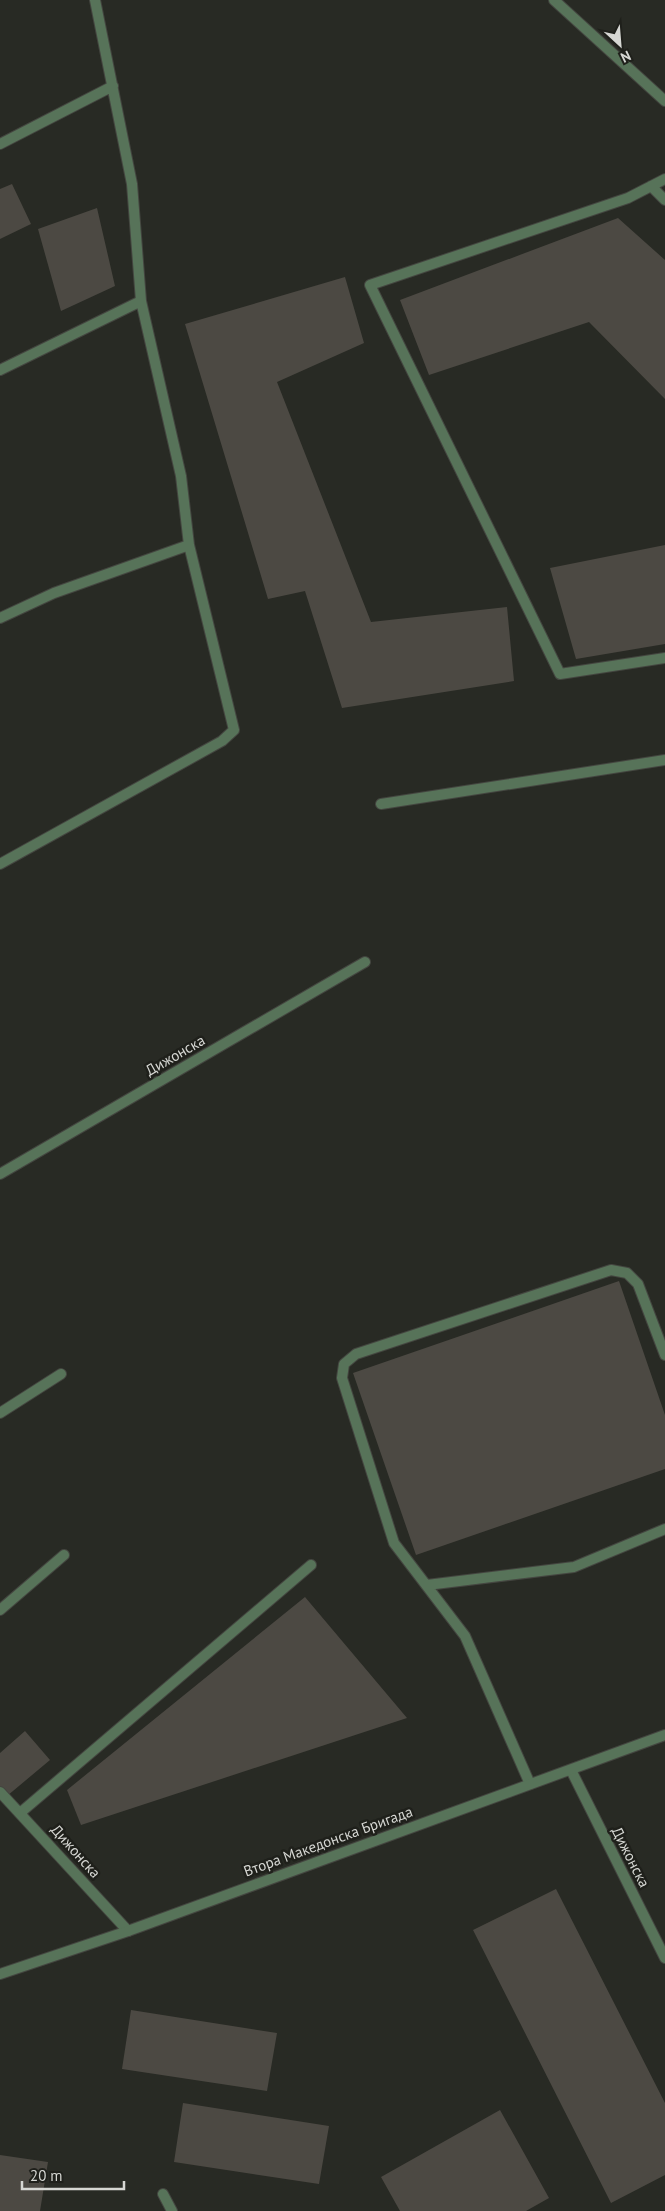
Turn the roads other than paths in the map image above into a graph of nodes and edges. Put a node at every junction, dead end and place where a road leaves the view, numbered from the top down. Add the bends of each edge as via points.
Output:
1 (95, 0) edge
2 (554, 0) edge
3 (113, 86) junction
4 (665, 101) edge
5 (0, 144) edge
6 (665, 179) edge
7 (651, 186) junction
8 (665, 200) edge
9 (141, 301) junction
10 (0, 370) edge
11 (189, 545) junction
12 (0, 618) edge
13 (665, 658) edge
14 (665, 760) edge
15 (382, 804) dead end
16 (0, 864) edge
17 (365, 962) dead end
18 (0, 1174) edge
19 (665, 1355) edge
20 (61, 1374) dead end
21 (0, 1413) edge
22 (665, 1529) edge
23 (64, 1555) dead end
24 (311, 1564) dead end
25 (427, 1585) junction
26 (0, 1610) edge
27 (665, 1735) edge
28 (571, 1770) junction
29 (530, 1784) junction
30 (0, 1792) edge
31 (20, 1813) junction
32 (128, 1931) junction
33 (665, 1958) edge
34 (0, 1974) edge
35 (163, 2194) dead end
36 (172, 2211) edge

1 - 3 street
2 - 4 street
3 - 5 street
3 - 9 street via 132,184
6 - 7 street
7 - 8 street
7 - 13 street via 628,198 370,285 560,674
9 - 10 street
9 - 11 street via 181,476
11 - 12 street via 54,593
11 - 16 street via 234,730 222,741
14 - 15 street
17 - 18 street, Дижонска
19 - 25 street via 638,1284 627,1272 611,1270 356,1354 344,1364 342,1378 394,1543
20 - 21 street
22 - 25 street via 574,1567
23 - 26 street
24 - 31 street
25 - 29 street via 465,1636
27 - 28 street, Втора Македонска Бригада
28 - 29 street, Втора Македонска Бригада
28 - 33 street, Дижонска
29 - 32 street, Втора Македонска Бригада
30 - 31 street, Дижонска
31 - 32 street, Дижонска
32 - 34 street, Втора Македонска Бригада
35 - 36 street

